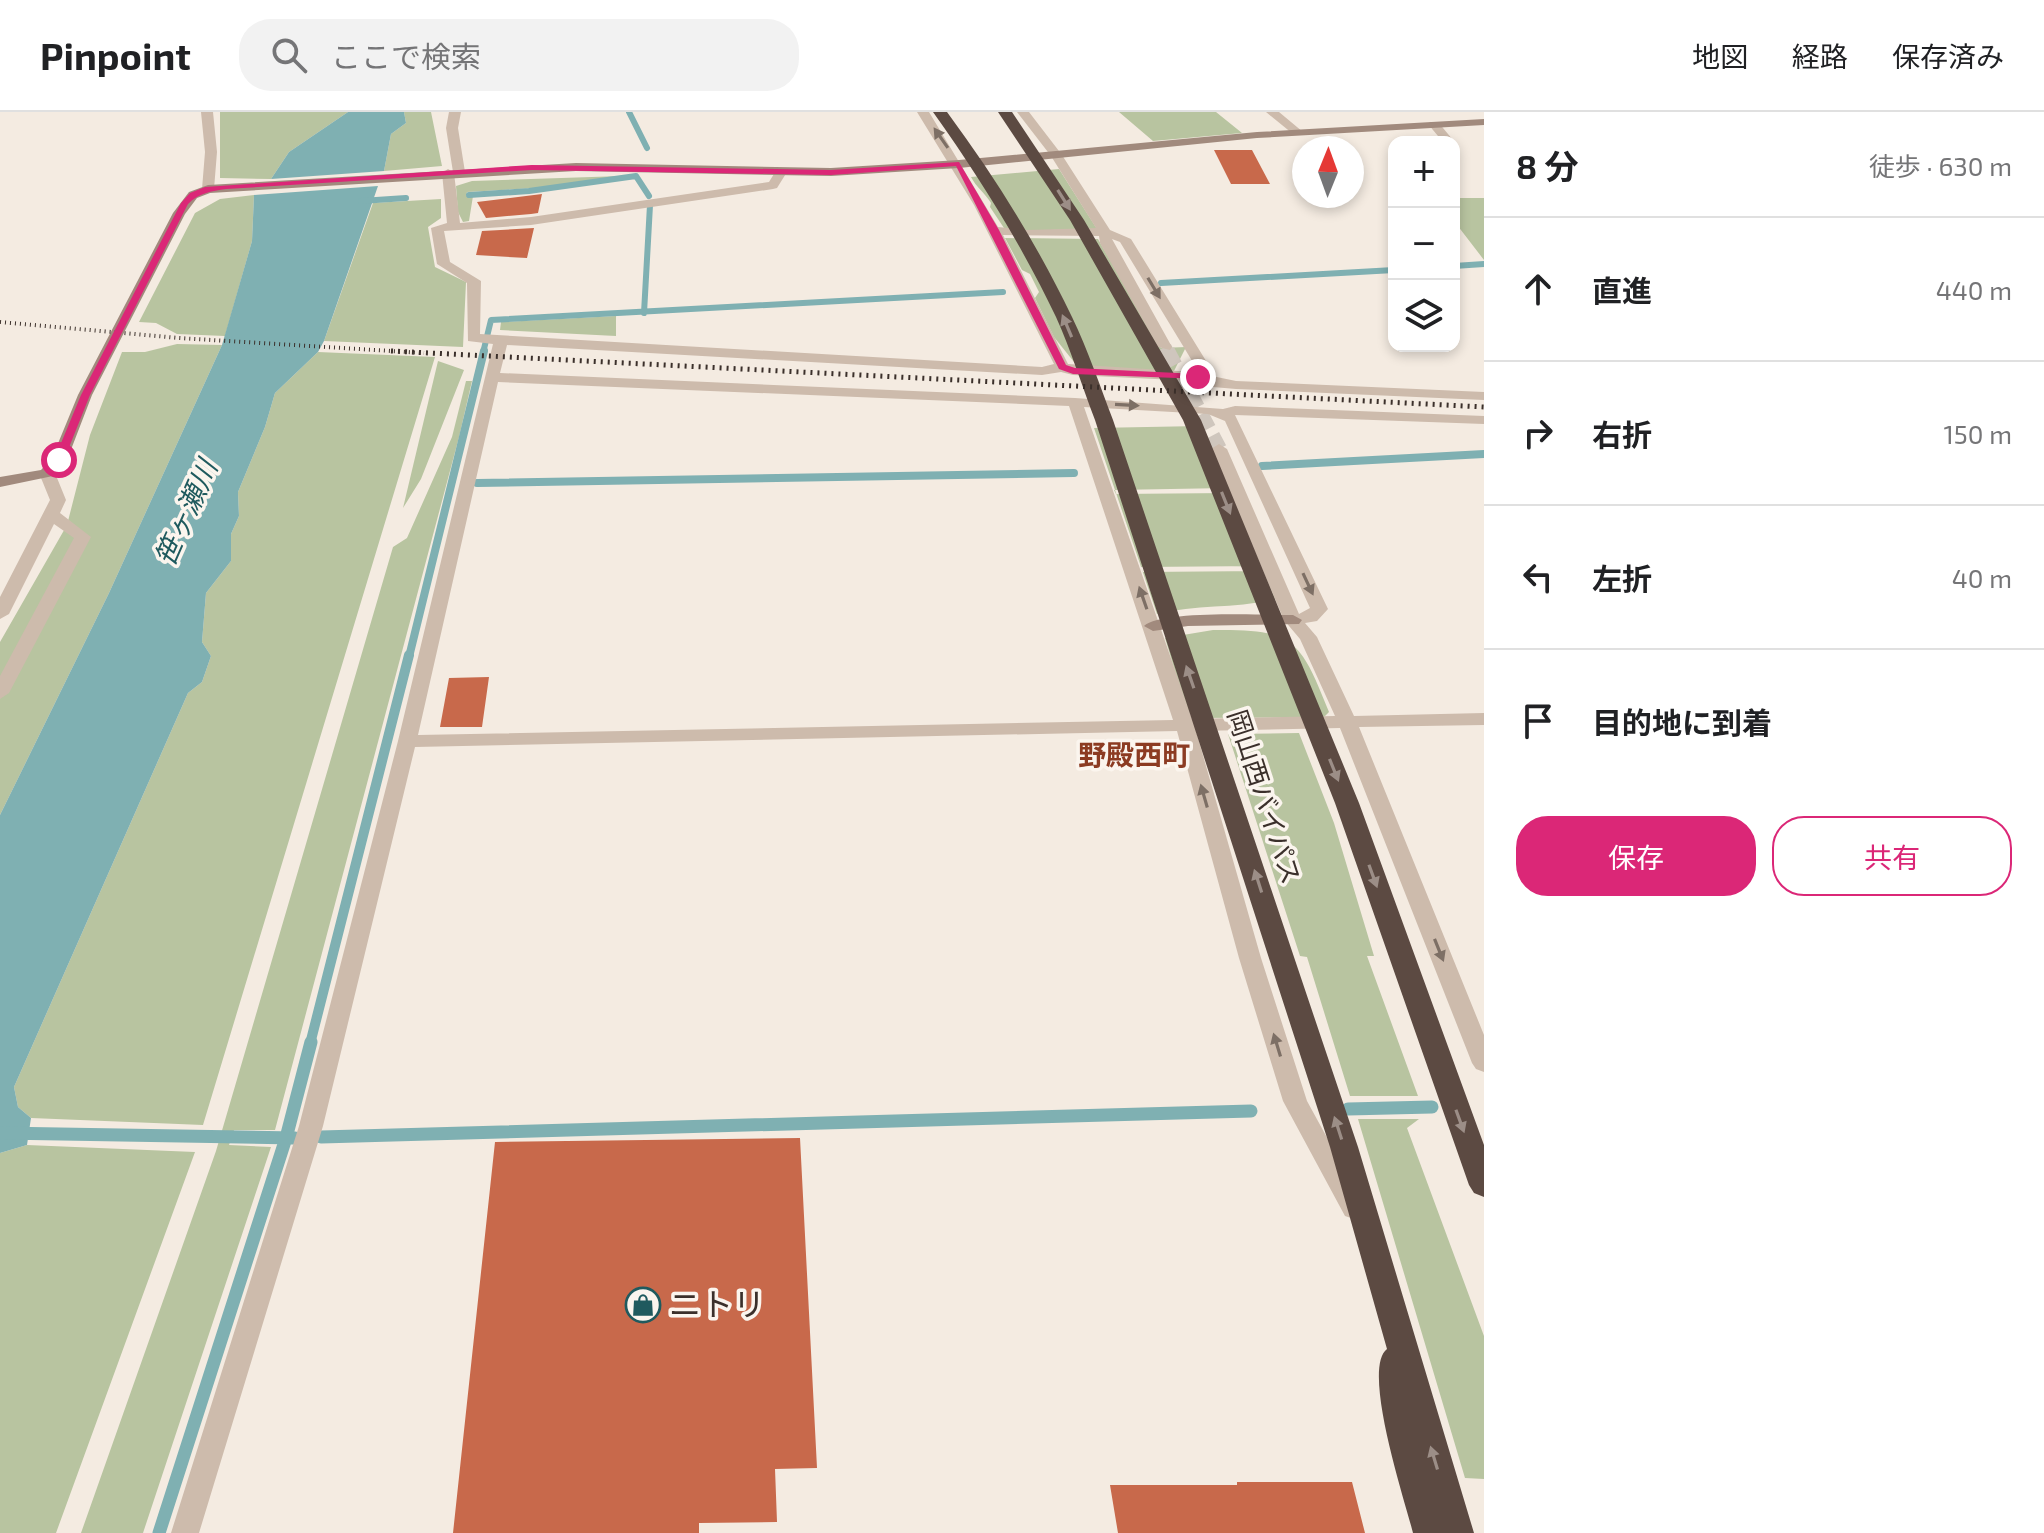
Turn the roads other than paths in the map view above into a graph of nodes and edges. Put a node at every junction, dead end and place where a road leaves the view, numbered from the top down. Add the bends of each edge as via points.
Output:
1 (455, 112) edge
2 (923, 112) edge
3 (940, 112) edge
4 (1005, 112) edge
5 (1023, 112) edge
6 (1272, 112) edge
7 (210, 116) edge
8 (1484, 122) edge
9 (1434, 124) junction
10 (1297, 132) junction
11 (1444, 136) edge
12 (1056, 155) junction
13 (959, 164) junction
14 (781, 172) junction
15 (448, 173) junction
16 (208, 189) junction
17 (454, 226) junction
18 (995, 230) junction
19 (1105, 232) junction
20 (498, 340) junction
21 (1165, 347) tunnel mouth
22 (1062, 367) junction
23 (491, 377) junction
24 (1198, 377) junction
25 (1484, 396) edge
26 (1075, 402) junction
27 (1223, 413) junction
28 (1484, 420) edge
29 (1219, 449) tunnel mouth
30 (47, 473) junction
31 (0, 482) edge
32 (51, 514) junction
33 (0, 614) edge
34 (1293, 620) junction
35 (1153, 626) junction
36 (0, 693) edge
37 (1484, 719) edge
38 (1347, 722) junction
39 (1185, 726) junction
40 (407, 741) junction
41 (1484, 1063) edge
42 (1484, 1185) edge
43 (1371, 1241) junction
44 (1394, 1328) junction
45 (185, 1533) edge
46 (1430, 1533) edge
47 (1457, 1533) edge

1 - 15 street
13 -> 2 street
43 -> 3 highway, 岡山西バイパス via 1104,420 1065,319 1016,224
4 -> 42 highway via 1077,220 1192,420 1347,803
5 - 12 street
6 - 10 street
7 - 16 street
8 - 9 street
9 - 10 street
9 - 11 street
10 - 12 street
12 - 13 street
12 - 19 street
13 - 14 street
13 - 18 street
14 - 15 street via 576,167
14 - 17 street via 773,185 750,190 531,221
15 - 16 street
15 - 17 street
16 - 30 street via 185,203 85,395 59,460
17 - 20 street via 437,228 444,264 474,281 473,338
18 - 19 street via 1016,236
18 - 22 street
19 - 21 street via 1106,243
19 -> 24 street via 1125,239 1204,369
20 - 22 street via 1042,371
20 - 23 street
22 - 24 street
23 - 26 street
23 - 40 street
24 - 25 street via 1236,385
26 -> 27 street
35 -> 26 street
27 - 28 street
27 -> 34 street via 1242,440 1319,609 1311,617
29 - 34 street
30 - 31 street
30 - 32 street via 58,500
32 - 33 street
32 - 36 street via 83,537
34 - 35 street
34 - 38 street via 1308,637
35 - 39 street
37 - 38 street
38 - 39 street
38 -> 41 street
39 - 40 street
43 -> 39 street via 1295,1101
40 - 45 street via 311,1126
43 - 44 highway, 岡山西バイパス
44 - 46 highway via 1397,1406
47 -> 44 highway, 岡山西バイパス

